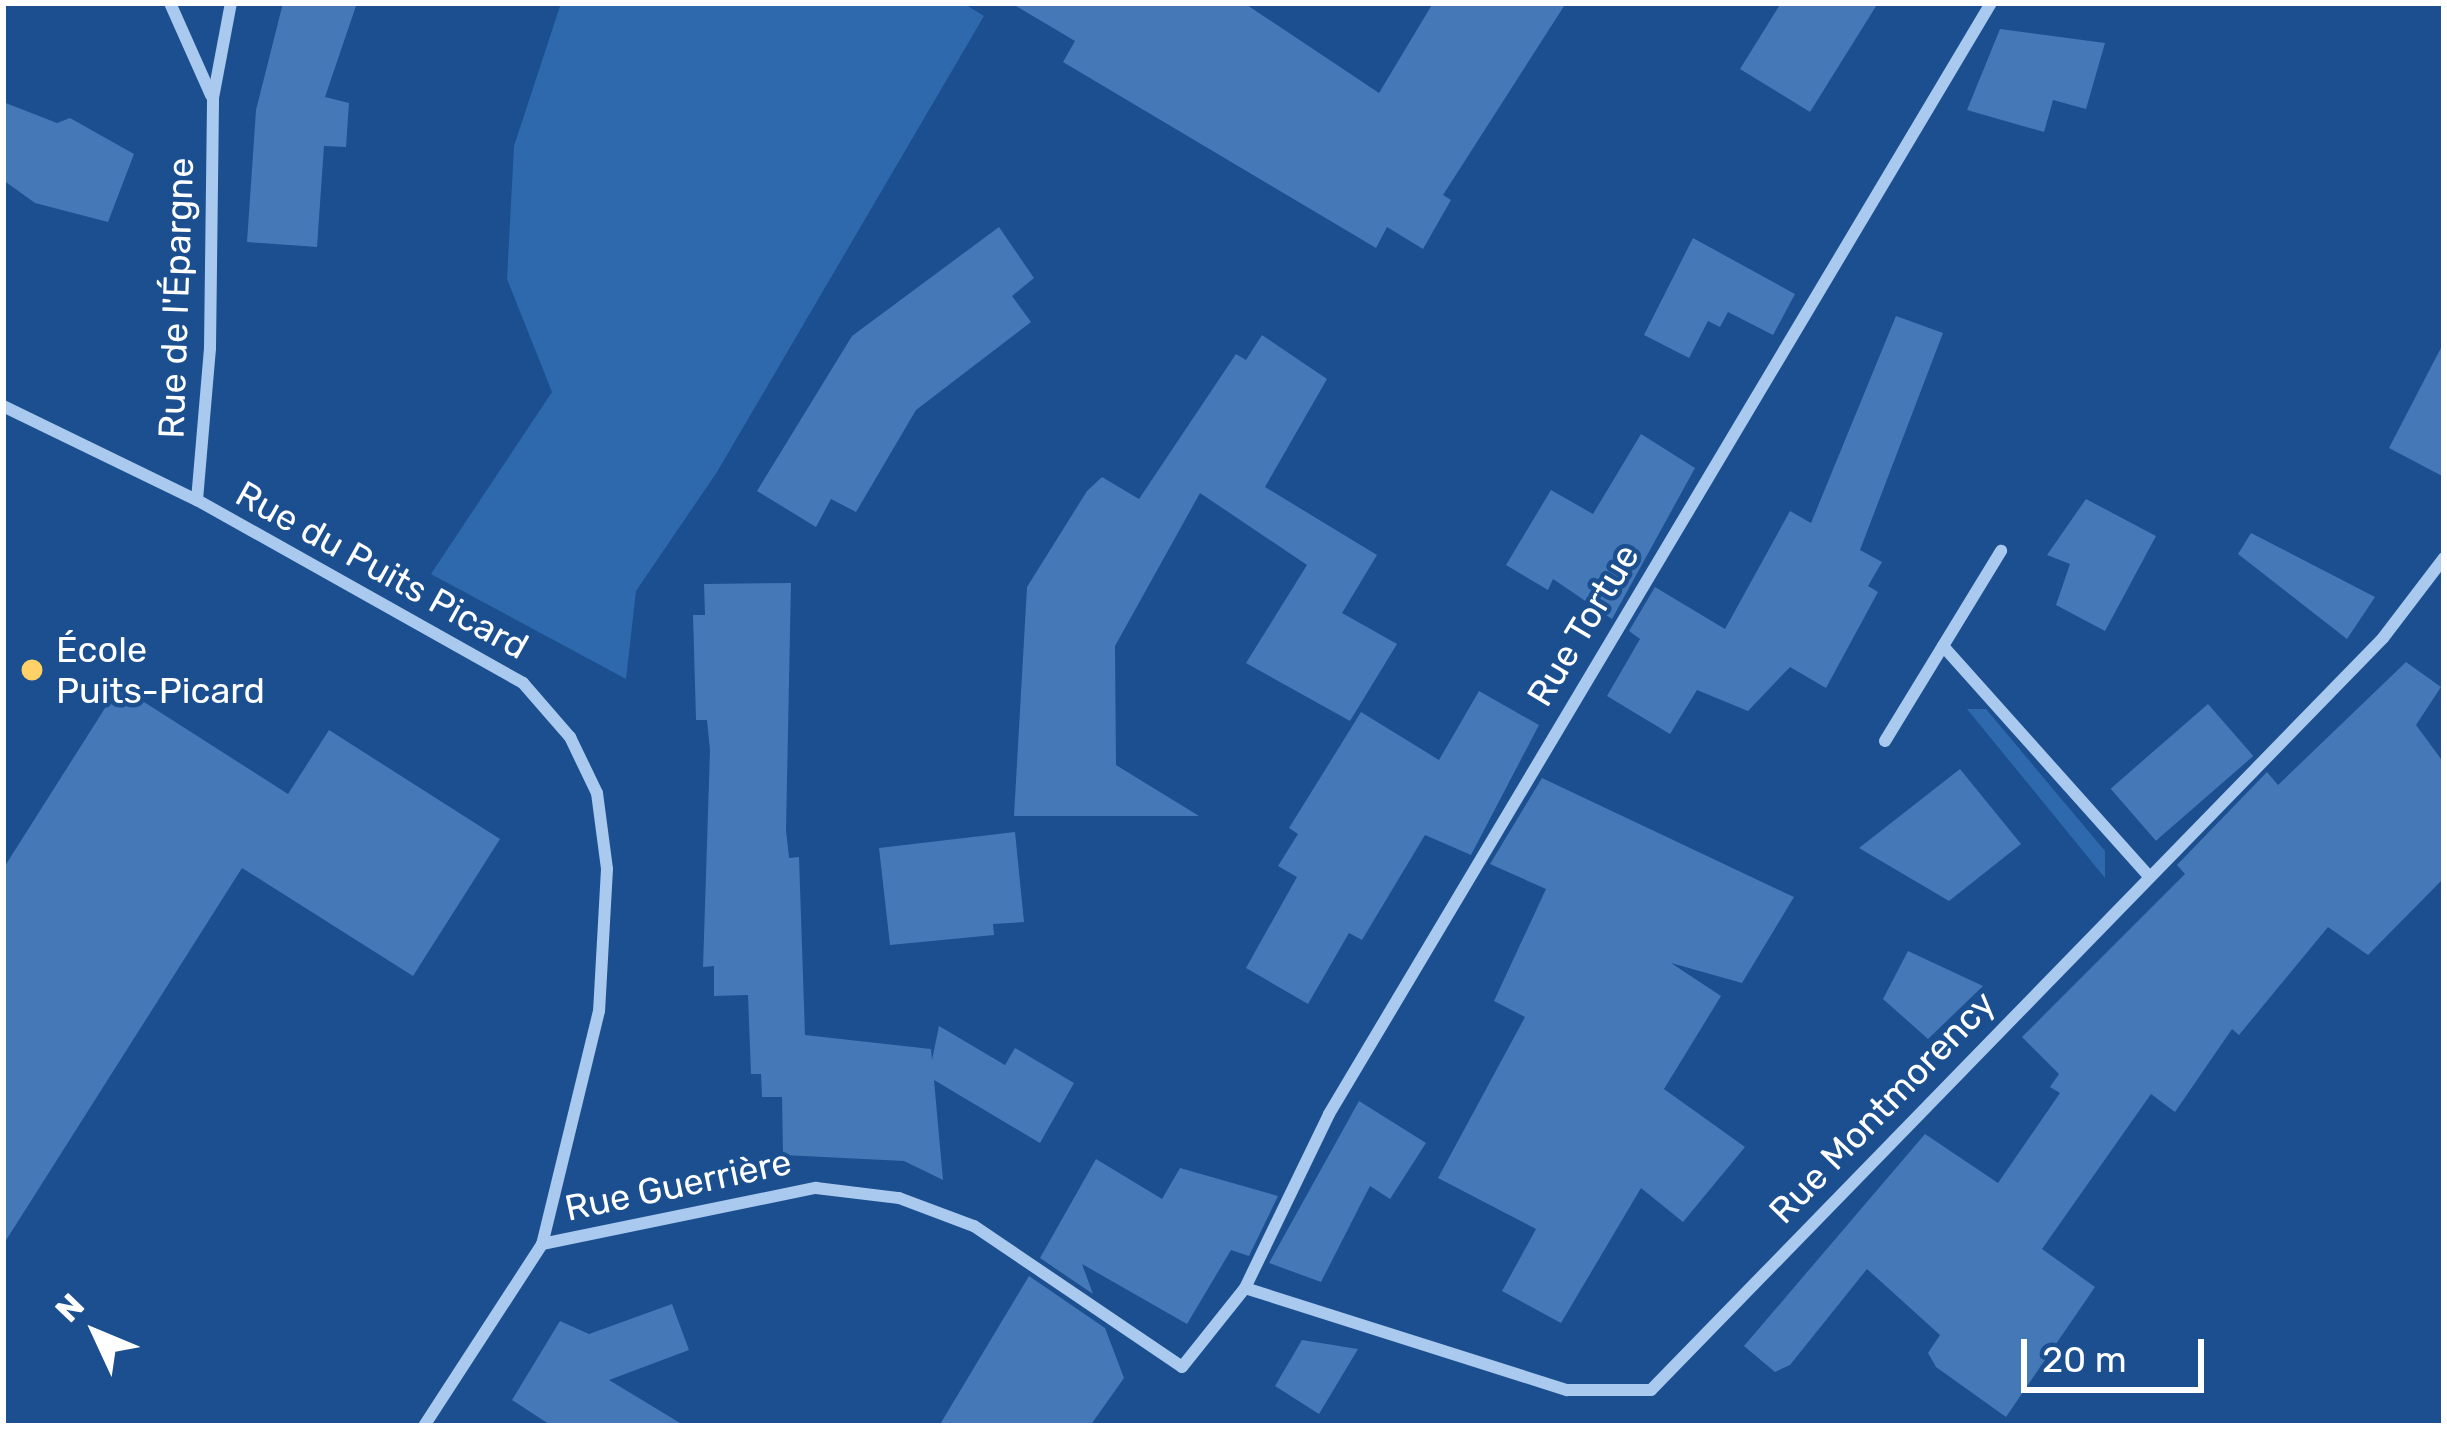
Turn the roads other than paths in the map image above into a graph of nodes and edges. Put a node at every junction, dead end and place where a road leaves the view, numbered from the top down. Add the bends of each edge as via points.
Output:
1 (170, 3) edge
2 (230, 3) edge
3 (1991, 3) edge
4 (213, 98) junction
5 (3, 406) edge
6 (196, 500) junction
7 (2001, 550) dead end
8 (2444, 558) edge
9 (1943, 646) junction
10 (1885, 741) dead end
11 (2148, 875) junction
12 (542, 1244) junction
13 (1245, 1288) junction
14 (424, 1426) edge

1 - 4 street, Rue de l'Épargne
2 - 4 street, Rue de l'Épargne
3 - 13 street, Rue Tortue via 1329,1114
4 - 6 street, Rue de l'Épargne via 210,348
5 - 6 street, Rue du Puits Picard
6 - 12 street, Rue du Puits Picard via 523,683 570,737 597,793 608,869 599,1011
7 - 9 street
8 - 11 street, Rue Montmorency via 2383,638
9 - 10 street
9 - 11 street
11 - 13 street, Rue Montmorency via 1652,1390 1567,1390
12 - 13 street, Rue Guerrière via 816,1188 899,1198 974,1226 1183,1367
12 - 14 street, Rue Guerrière

